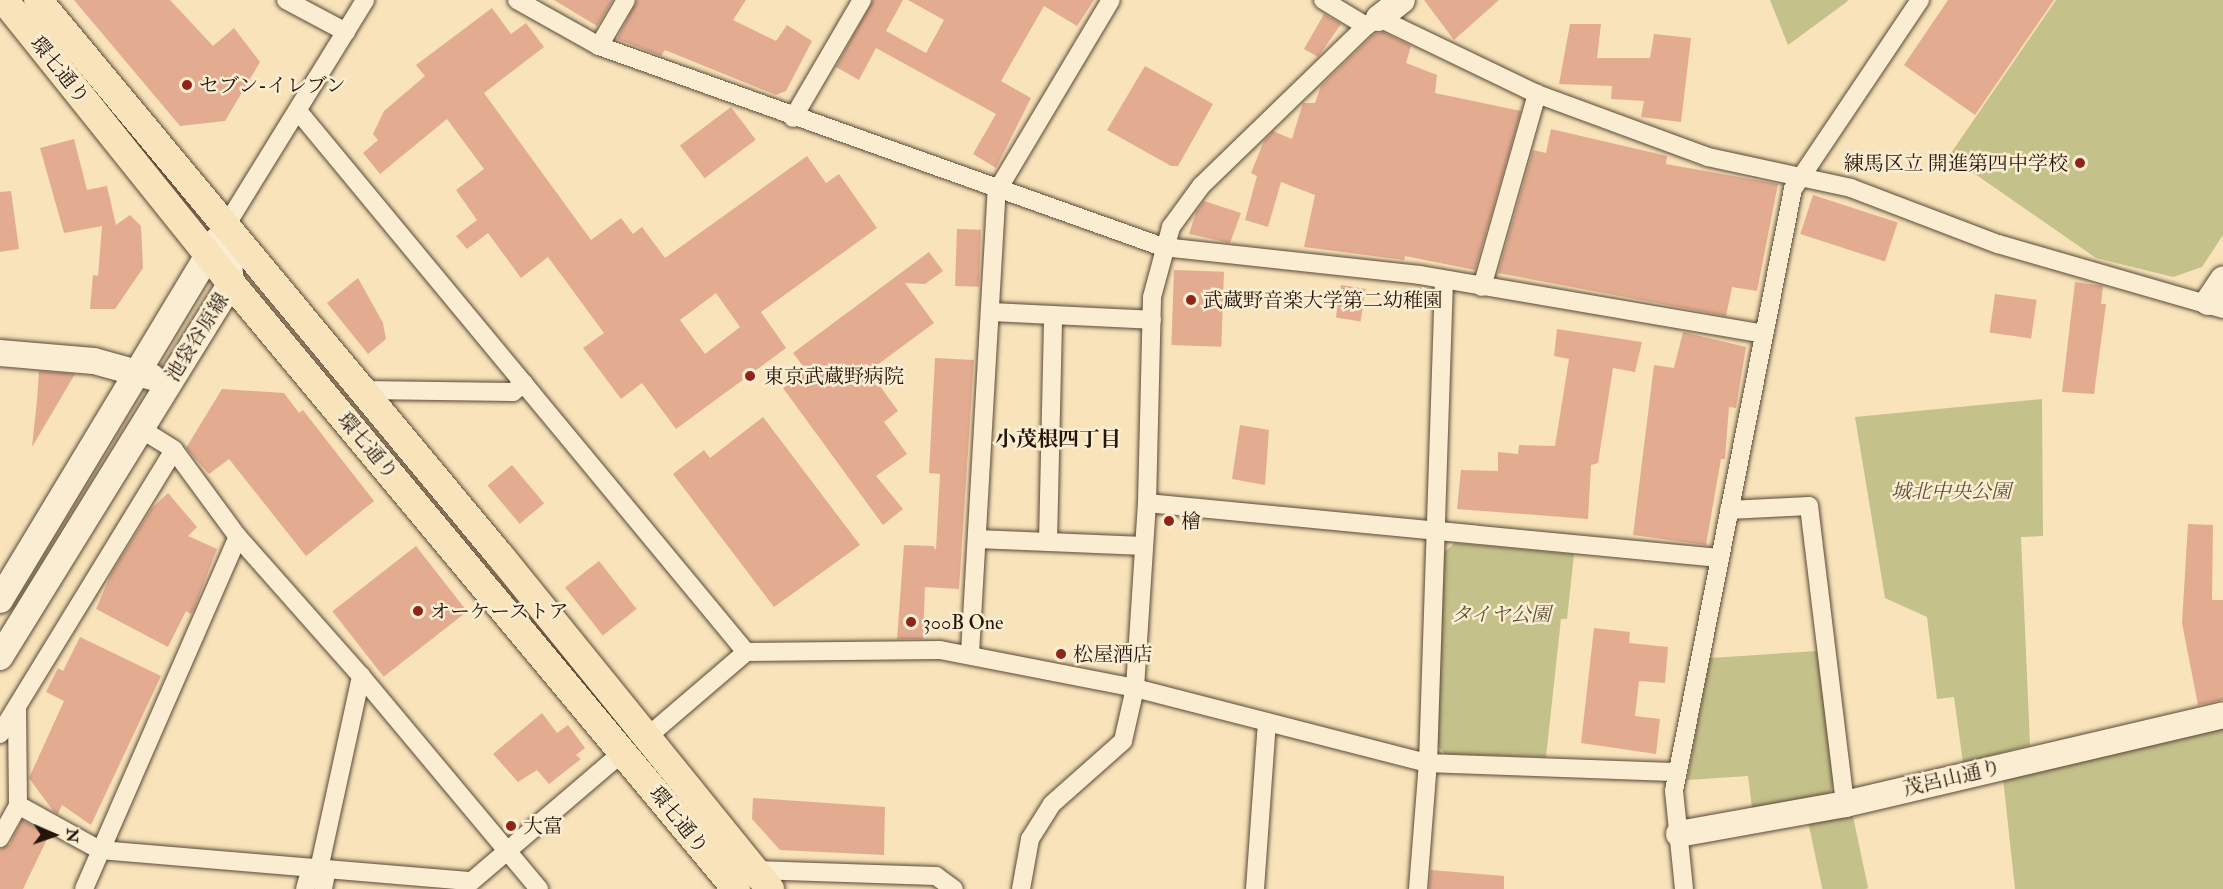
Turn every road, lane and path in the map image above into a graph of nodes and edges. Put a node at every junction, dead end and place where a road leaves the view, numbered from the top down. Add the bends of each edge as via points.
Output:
1 (3, 0) edge
2 (38, 0) edge
3 (286, 0) edge
4 (365, 0) edge
5 (517, 0) edge
6 (626, 0) edge
7 (862, 0) edge
8 (1111, 0) edge
9 (1323, 0) edge
10 (1402, 0) edge
11 (1920, 0) edge
12 (1373, 22) junction
13 (346, 32) junction
14 (599, 46) junction
15 (1537, 94) junction
16 (298, 111) junction
17 (793, 118) junction
18 (1798, 178) junction
19 (997, 191) junction
20 (225, 227) junction
21 (1163, 247) junction
22 (210, 254) junction
23 (1444, 280) junction
24 (2223, 280) edge
25 (231, 283) junction
26 (1482, 287) junction
27 (2216, 306) edge
28 (990, 312) junction
29 (1053, 315) junction
30 (1152, 320) junction
31 (1764, 334) junction
32 (0, 353) edge
33 (182, 361) junction
34 (138, 375) junction
35 (524, 383) junction
36 (363, 390) junction
37 (141, 429) junction
38 (174, 450) junction
39 (1147, 503) junction
40 (1729, 510) junction
41 (1436, 531) junction
42 (238, 537) junction
43 (977, 538) junction
44 (1048, 542) junction
45 (1144, 546) junction
46 (1719, 558) junction
47 (0, 600) edge
48 (746, 652) junction
49 (970, 653) junction
50 (0, 657) edge
51 (361, 676) junction
52 (1136, 688) junction
53 (17, 707) junction
54 (2223, 715) edge
55 (1267, 722) junction
56 (0, 734) edge
57 (647, 737) junction
58 (623, 752) junction
59 (1428, 763) junction
60 (1677, 772) junction
61 (1845, 804) junction
62 (18, 805) junction
63 (1678, 834) junction
64 (0, 838) edge
65 (100, 850) junction
66 (507, 850) junction
67 (319, 869) junction
68 (754, 883) edge
69 (472, 885) edge
70 (84, 889) edge
71 (305, 889) edge
72 (323, 889) edge
73 (539, 889) edge
74 (954, 889) edge
75 (1021, 889) edge
76 (1255, 889) edge
77 (1418, 889) edge
78 (1684, 889) edge

1 - 22 main road, 環七通り
2 - 20 main road, 環七通り
3 - 13 street
4 - 13 street
5 - 14 street
6 - 14 street
7 - 17 street
8 - 19 street
9 - 12 street
10 - 12 main road
11 - 18 street
12 - 15 street
12 - 21 street via 1201,186 1171,227
13 - 16 street
14 - 17 street
15 - 18 street via 1708,157
15 - 26 street
16 - 20 street
16 - 35 street
17 - 19 street
18 - 27 street via 1851,188 1998,244
18 - 31 street
19 - 21 street
19 - 28 street
20 - 22 main road, 池袋谷原線
20 - 25 main road, 池袋谷原線
20 - 36 main road, 環七通り
21 - 23 street
21 - 30 street via 1152,297
22 - 25 main road, 環七通り
22 - 34 main road, 池袋谷原線
23 - 26 street
23 - 41 street
24 - 27 main road
25 - 33 main road, 池袋谷原線
25 - 58 main road, 環七通り
26 - 31 street
28 - 29 street
28 - 43 street
29 - 30 street
29 - 44 street
30 - 39 street
31 - 40 street
32 - 34 main road via 94,361
33 - 34 main road via 150,378
33 - 37 main road, 池袋谷原線
34 - 47 main road, 池袋谷原線
35 - 36 street via 513,392
35 - 48 street
36 - 57 main road, 環七通り
37 - 38 street
37 - 50 main road, 池袋谷原線
38 - 42 street
38 - 53 street
39 - 41 street
39 - 45 street
40 - 46 street
40 - 61 street via 1809,506
41 - 46 street
41 - 59 street
42 - 51 street
42 - 65 street
43 - 44 street
43 - 49 street
44 - 45 street
45 - 52 street
46 - 60 street
48 - 49 street
48 - 57 street
49 - 52 street
51 - 66 street
51 - 67 street
52 - 55 street
52 - 75 street via 1123,741 1052,804 1030,839
53 - 56 street
53 - 62 street
54 - 61 main road, 茂呂山通り
55 - 59 street
55 - 76 street
57 - 68 main road, 環七通り
58 - 66 street
58 - 68 main road, 環七通り
59 - 60 street
59 - 77 street
60 - 63 street via 1674,791
61 - 63 main road, 茂呂山通り
62 - 64 street
62 - 65 street
63 - 78 street
65 - 67 street
65 - 70 street
66 - 69 street
66 - 73 street
67 - 69 street
67 - 71 street
67 - 72 street
68 - 74 street via 936,876

